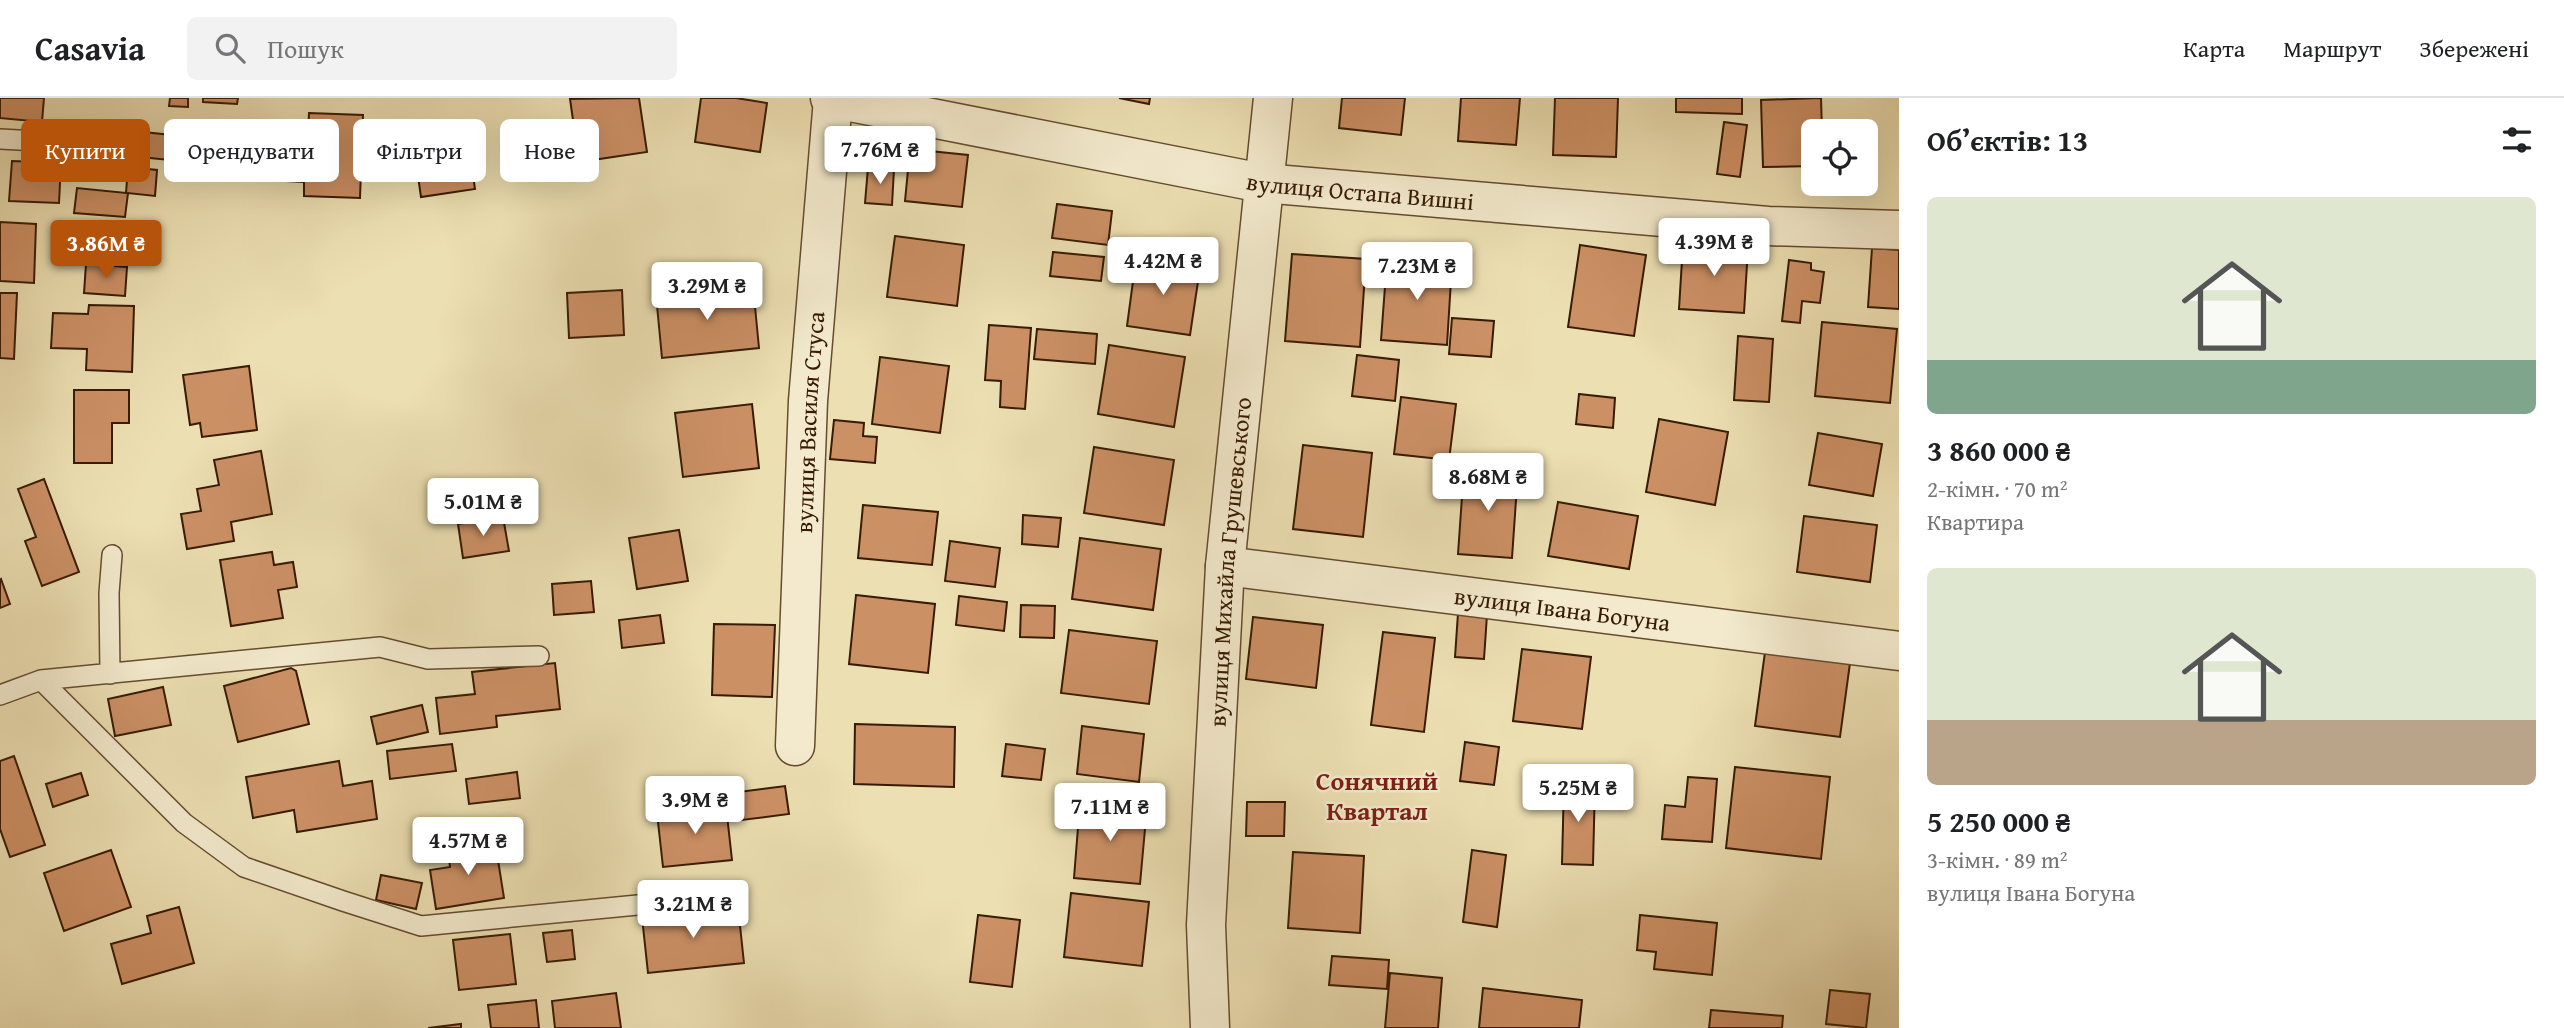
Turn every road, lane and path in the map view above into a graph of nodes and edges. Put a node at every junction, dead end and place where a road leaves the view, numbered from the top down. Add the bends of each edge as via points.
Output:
1 (832, 98) edge
2 (1273, 98) edge
3 (0, 139) edge
4 (21, 140) edge
5 (1262, 183) junction
6 (1899, 230) edge
7 (112, 555) dead end
8 (1225, 566) junction
9 (1899, 650) edge
10 (539, 656) dead end
11 (110, 674) junction
12 (41, 680) junction
13 (0, 695) edge
14 (795, 746) dead end
15 (679, 901) dead end
16 (1210, 1028) edge

1 - 5 street, вулиця Остапа Вишні
1 - 14 street, вулиця Василя Стуса via 808,401
2 - 5 street, вулиця Михайла Грушевського
3 - 4 lane
5 - 6 street, вулиця Остапа Вишні via 1768,226
5 - 8 street, вулиця Михайла Грушевського
7 - 11 lane
8 - 9 street, вулиця Івана Богуна
8 - 16 street, вулиця Михайла Грушевського via 1206,925
10 - 11 lane via 428,659 380,647
11 - 12 lane
12 - 13 lane
12 - 15 lane via 184,823 244,867 330,897 421,926

